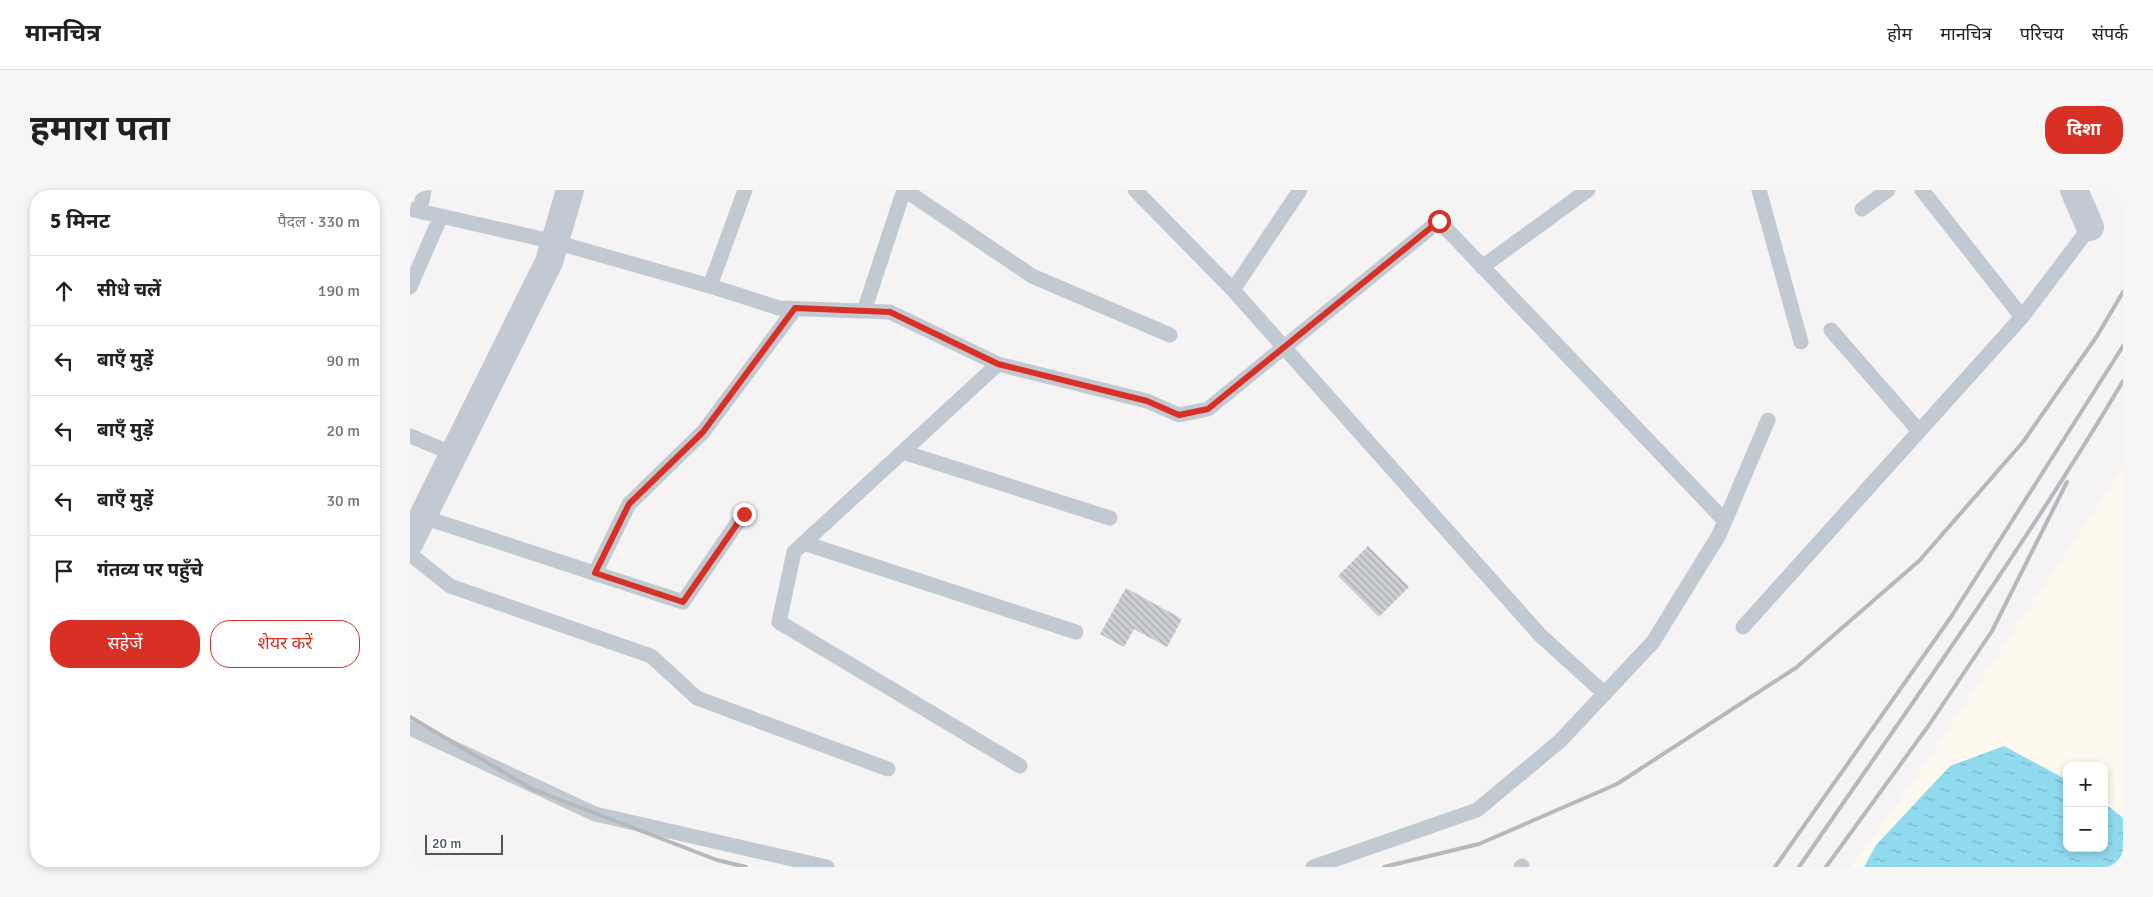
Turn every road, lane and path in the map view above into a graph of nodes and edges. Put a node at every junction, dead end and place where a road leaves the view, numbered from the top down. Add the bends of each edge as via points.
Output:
1 (424, 190) edge
2 (570, 190) edge
3 (744, 190) edge
4 (904, 190) edge
5 (1135, 190) edge
6 (1300, 190) edge
7 (1588, 190) edge
8 (1758, 190) edge
9 (1888, 190) edge
10 (1922, 190) edge
11 (2074, 190) edge
12 (1862, 209) dead end
13 (415, 210) edge
14 (441, 216) junction
15 (2090, 226) joint
16 (555, 242) junction
17 (1482, 267) junction
18 (410, 286) edge
19 (710, 286) junction
20 (1233, 290) junction
21 (795, 308) junction
22 (864, 311) junction
23 (2022, 318) junction
24 (1831, 330) dead end
25 (1170, 335) dead end
26 (1801, 342) dead end
27 (1283, 346) junction
28 (998, 364) junction
29 (1768, 420) dead end
30 (1919, 432) junction
31 (410, 436) edge
32 (903, 452) junction
33 (454, 454) junction
34 (744, 514) dead end
35 (423, 517) junction
36 (1110, 518) dead end
37 (1725, 522) junction
38 (410, 542) edge
39 (804, 543) junction
40 (410, 554) edge
41 (595, 573) junction
42 (1743, 627) dead end
43 (1076, 632) dead end
44 (1605, 694) junction
45 (410, 728) edge
46 (1020, 766) dead end
47 (888, 769) dead end
48 (827, 867) edge
49 (1313, 867) edge

1 - 13 lane
2 - 16 street
3 - 19 lane
4 - 22 lane
4 - 25 lane via 1032,276
5 - 20 lane
6 - 20 lane
7 - 17 lane
8 - 26 lane
9 - 12 lane
10 - 23 lane
11 - 15 street
13 - 14 lane
14 - 16 lane
14 - 18 lane
15 - 23 lane
16 - 19 lane
16 - 33 street via 549,262
17 - 27 lane via 1439,221
17 - 37 lane
19 - 21 lane via 779,308
20 - 27 lane
21 - 22 lane
21 - 41 lane via 703,432 629,504
22 - 28 lane via 890,312
23 - 30 lane
24 - 30 lane
27 - 28 lane via 1208,409 1179,415 1147,401
27 - 44 lane via 1540,635
28 - 32 lane
29 - 37 lane
30 - 42 lane
31 - 33 lane
32 - 36 lane
32 - 39 lane
33 - 35 street
34 - 41 lane via 683,602
35 - 38 street
35 - 41 lane
37 - 44 lane via 1653,642
39 - 43 lane
39 - 46 lane via 794,552 779,622
40 - 47 lane via 450,586 651,656 698,698
44 - 49 lane via 1560,741 1477,810
45 - 48 lane via 595,814

